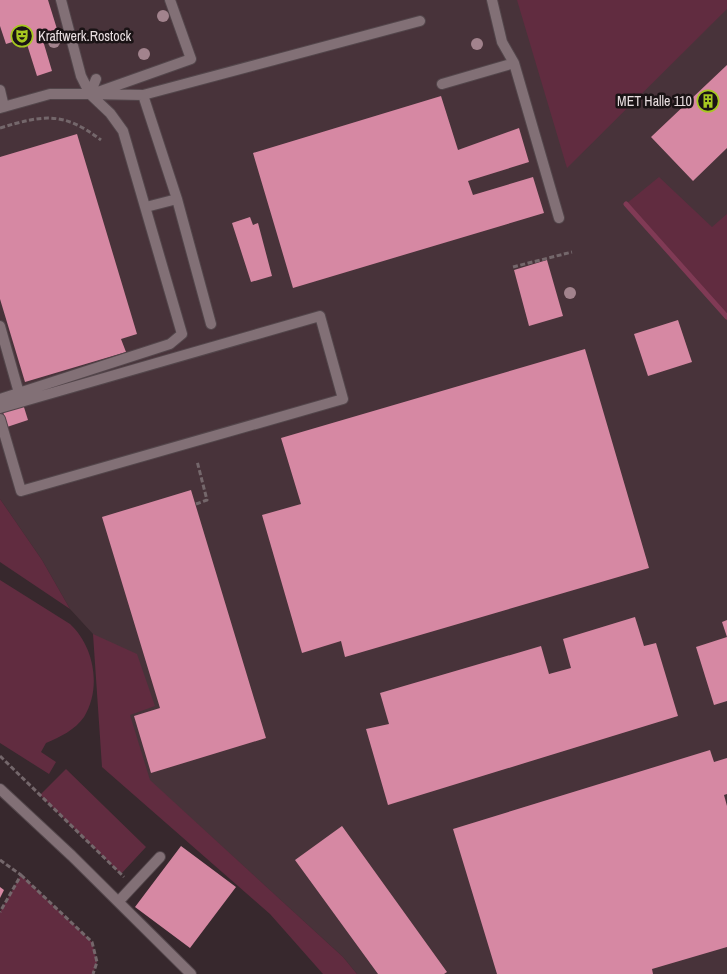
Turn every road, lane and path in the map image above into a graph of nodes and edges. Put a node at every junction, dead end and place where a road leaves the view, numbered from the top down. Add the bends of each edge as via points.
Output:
1 (61, 0) edge
2 (170, 0) edge
3 (492, 0) edge
4 (420, 21) dead end
5 (514, 63) junction
6 (96, 79) dead end
7 (442, 84) dead end
8 (0, 90) edge
9 (90, 94) junction
10 (143, 95) junction
11 (2, 108) edge
12 (0, 128) edge
13 (100, 140) dead end
14 (176, 198) junction
15 (146, 207) junction
16 (559, 218) dead end
17 (572, 252) dead end
18 (513, 267) dead end
19 (211, 324) dead end
20 (0, 326) edge
21 (19, 393) junction
22 (0, 399) edge
23 (0, 408) edge
24 (0, 419) edge
25 (197, 461) dead end
26 (196, 504) dead end
27 (0, 756) edge
28 (0, 789) edge
29 (160, 857) dead end
30 (0, 860) edge
31 (21, 875) junction
32 (134, 886) junction
33 (119, 901) junction
34 (0, 912) edge
35 (93, 974) edge
36 (191, 974) edge

1 - 9 lane via 81,76
2 - 9 lane via 191,59
3 - 5 lane via 502,42
4 - 10 lane
5 - 7 lane
5 - 16 lane
6 - 9 lane
8 - 11 lane
9 - 10 lane
9 - 11 lane via 50,94
9 - 15 lane via 123,131
10 - 14 lane
12 - 13 path via 38,117 51,117 73,122
14 - 15 lane
14 - 19 lane
15 - 21 lane via 182,334 170,344
17 - 18 path
20 - 21 lane
21 - 22 lane
23 - 24 lane via 320,316 343,398 21,491
25 - 26 path via 207,500
27 - 32 path
28 - 33 lane
29 - 32 lane
30 - 31 path
31 - 34 path
31 - 35 path via 92,942 98,962
32 - 33 lane
33 - 36 lane

